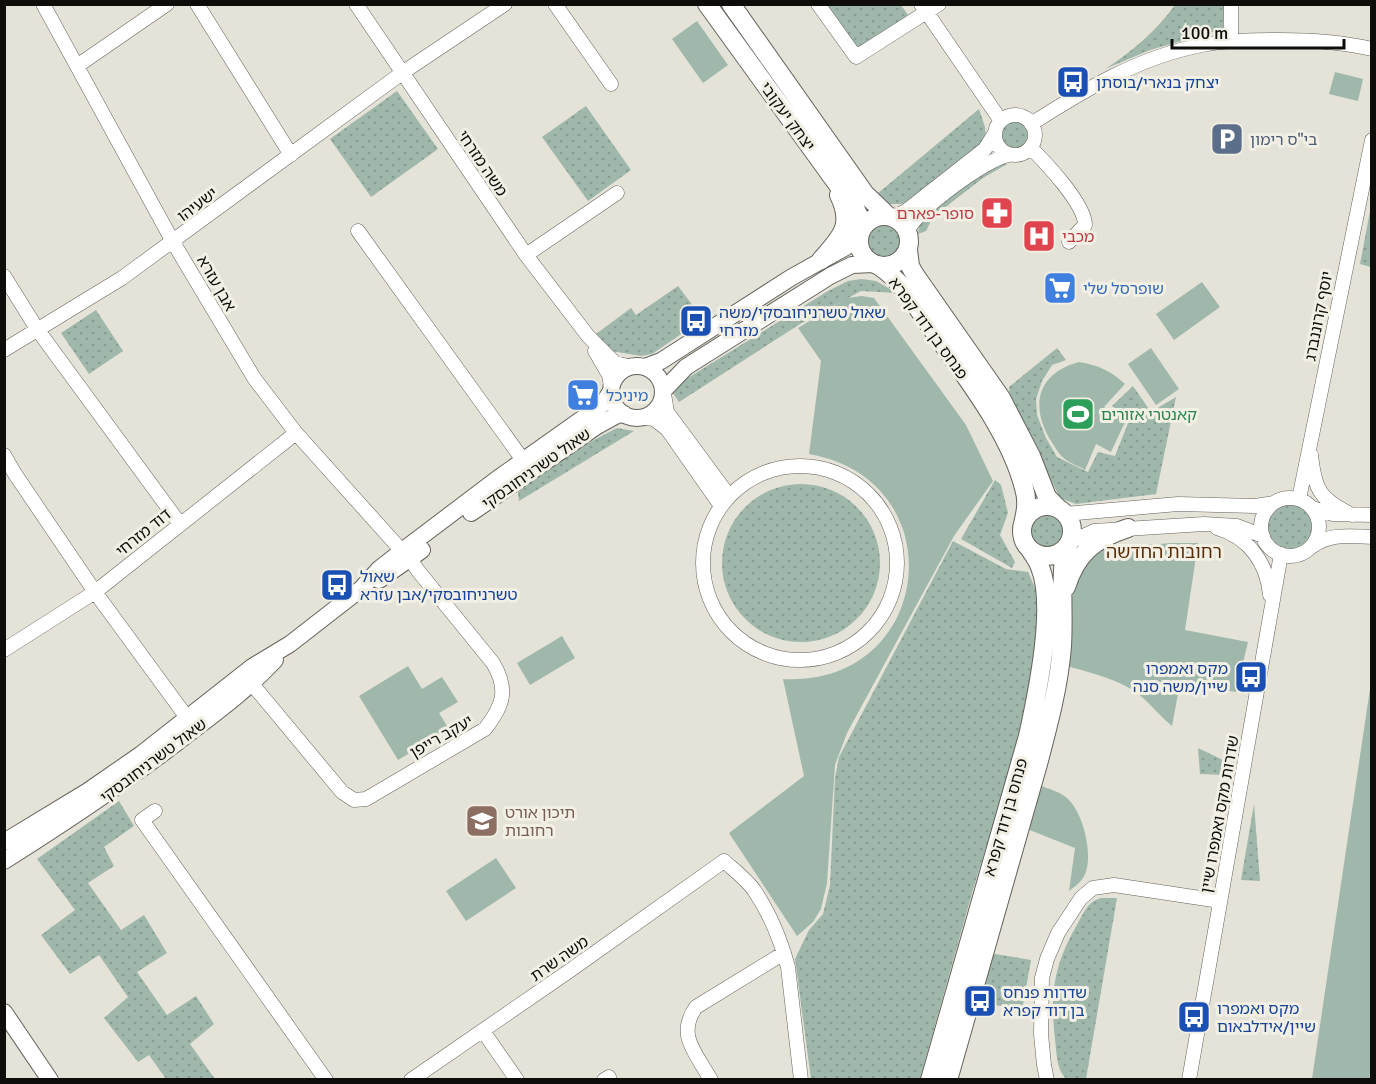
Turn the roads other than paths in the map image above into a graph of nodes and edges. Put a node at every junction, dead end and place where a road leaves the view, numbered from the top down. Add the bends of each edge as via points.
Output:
1 (43, 4) edge
2 (167, 4) edge
3 (197, 4) edge
4 (356, 4) edge
5 (505, 4) edge
6 (555, 4) edge
7 (707, 4) edge
8 (730, 4) edge
9 (818, 4) edge
10 (939, 4) edge
11 (1231, 4) edge
12 (924, 9) edge
13 (1231, 41) junction
14 (1371, 49) edge
15 (77, 66) junction
16 (402, 73) junction
17 (611, 84) dead end
18 (1031, 124) junction
19 (998, 127) junction
20 (1371, 140) edge
21 (1030, 148) junction
22 (291, 155) junction
23 (1009, 155) junction
24 (830, 175) junction
25 (617, 193) dead end
26 (890, 216) junction
27 (357, 231) dead end
28 (907, 231) junction
29 (860, 233) junction
30 (173, 242) junction
31 (1069, 242) dead end
32 (908, 250) junction
33 (526, 255) junction
34 (821, 260) junction
35 (876, 265) junction
36 (4, 276) edge
37 (37, 328) junction
38 (588, 336) junction
39 (4, 350) edge
40 (639, 367) junction
41 (611, 388) junction
42 (663, 392) junction
43 (631, 415) junction
44 (1313, 429) junction
45 (296, 433) junction
46 (4, 455) edge
47 (523, 460) junction
48 (10, 478) edge
49 (1299, 499) junction
50 (725, 501) junction
51 (1274, 503) junction
52 (1312, 508) junction
53 (1061, 511) junction
54 (1352, 515) junction
55 (1371, 515) edge
56 (180, 524) junction
57 (1023, 524) junction
58 (1204, 524) junction
59 (1128, 528) junction
60 (1263, 536) junction
61 (1371, 537) edge
62 (1067, 546) junction
63 (1309, 549) junction
64 (1031, 551) junction
65 (407, 552) junction
66 (1281, 554) junction
67 (95, 592) junction
68 (1063, 610) junction
69 (1270, 614) junction
70 (290, 644) junction
71 (4, 650) edge
72 (252, 684) junction
73 (188, 719) junction
74 (155, 811) dead end
75 (4, 842) edge
76 (4, 861) edge
77 (1220, 901) junction
78 (784, 953) junction
79 (4, 1012) edge
80 (483, 1030) junction
81 (4, 1032) edge
82 (37, 1080) edge
83 (50, 1080) edge
84 (326, 1080) edge
85 (411, 1080) edge
86 (517, 1080) edge
87 (711, 1080) edge
88 (801, 1080) edge
89 (930, 1080) edge
90 (948, 1080) edge
91 (1047, 1080) edge
92 (1189, 1080) edge

1 - 15 street, אבן עזרא
2 - 15 street
3 - 22 street
4 - 16 street, משה מזרחי
5 - 16 street, ישעיהו
6 - 17 street
7 - 24 main road, יצחק יעקובי
8 - 26 main road, יצחק יעקובי via 865,194
9 - 12 street via 856,57
10 - 12 street
11 - 13 street
12 - 19 street
13 - 14 street via 1312,40
13 - 18 street via 1187,48 1111,76
15 - 30 street, אבן עזרא
16 - 22 street, ישעיהו
16 - 33 street, משה מזרחי
18 - 19 street via 1013,115
18 - 21 street via 1035,138
19 - 23 street via 998,147
19 - 26 street via 985,149 906,212
20 - 44 street, יוסף קרוננברג
21 - 23 street via 1022,154
21 - 31 street via 1084,214 1085,225
22 - 30 street, ישעיהו
23 - 28 street via 986,163 925,210
24 - 29 main road, יצחק יעקובי via 856,210
24 - 34 main road via 845,207 846,222 842,235
25 - 33 street
26 - 28 main road
26 - 29 main road via 874,217
27 - 47 street
28 - 32 main road
29 - 34 street via 846,247
29 - 35 main road via 860,249
30 - 37 street, ישעיהו via 87,300
30 - 45 street, אבן עזרא via 254,378
32 - 35 main road via 893,265
32 - 53 main road, פנחס בן דוד קפרא via 915,275 1000,398 1047,496
33 - 38 street, משה מזרחי
34 - 40 street via 661,361
35 - 42 street via 852,265 823,280 686,367
35 - 57 main road, פנחס בן דוד קפרא via 906,292 974,388 1002,437 1025,490
36 - 37 street
37 - 39 street, ישעיהו
37 - 56 street
38 - 40 street, משה מזרחי via 615,363
38 - 41 street, משה מזרחי via 609,375
40 - 41 street via 619,373
40 - 42 street via 658,375
41 - 43 street via 615,408
41 - 47 street, שאול טשרניחובסקי via 603,404
42 - 43 street via 657,409
42 - 50 street via 667,412
43 - 50 street via 654,419 667,429
43 - 65 street, שאול טשרניחובסקי via 612,417
44 - 49 street, יוסף קרוננברג
44 - 54 street via 1312,468 1320,492 1333,506
45 - 56 street, דוד מזרחי
45 - 65 street, אבן עזרא
46 - 48 street
47 - 65 street, שאול טשרניחובסקי
48 - 67 street
49 - 51 street
49 - 52 street
50 - 50 street via 709,528 704,546 705,586 719,617 746,644 780,658 818,659 853,645 880,619 895,584 896,547 883,511 857,483 823,468 785,466 756,475
51 - 53 street
51 - 60 street via 1263,518
52 - 54 street
52 - 63 street via 1318,533
53 - 57 main road via 1041,507 1026,516
53 - 62 main road via 1072,527
54 - 55 street
56 - 67 street, דוד מזרחי
57 - 64 main road via 1023,539
58 - 59 street
58 - 60 street via 1237,526
58 - 69 street via 1234,535 1254,550 1268,581
59 - 62 street via 1094,531
59 - 68 main road via 1106,535 1079,558 1069,578
60 - 66 street
61 - 63 street via 1333,536
62 - 64 main road via 1052,556
62 - 68 main road, פנחס בן דוד קפרא via 1061,573
63 - 66 street via 1290,556
64 - 89 main road, פנחס בן דוד קפרא via 1041,569 1046,602 1038,690
65 - 70 street, שאול טשרניחובסקי via 382,579 362,588
65 - 72 street, יעקב רייפן via 499,674 501,702 485,729 366,799 354,800 342,792
66 - 69 street, שדרות מקס ואמפרו שיין
67 - 71 street, דוד מזרחי
67 - 73 street
68 - 90 main road, פנחס בן דוד קפרא via 1060,661 1043,746
69 - 77 street, שדרות מקס ואמפרו שיין
70 - 72 street, שאול טשרניחובסקי
70 - 73 street, שאול טשרניחובסקי via 252,667
72 - 76 street, שאול טשרניחובסקי via 122,785
73 - 75 street, שאול טשרניחובסקי via 119,771
74 - 84 street via 142,820
77 - 91 street via 1114,885 1093,888 1081,898 1058,933 1042,978 1041,1034
77 - 92 street, שדרות מקס ואמפרו שיין
78 - 80 street, משה שרת via 753,888 724,861
78 - 87 street via 696,1007 689,1016 687,1036
78 - 88 street
79 - 83 street
80 - 85 street, משה שרת
80 - 86 street
81 - 82 street

